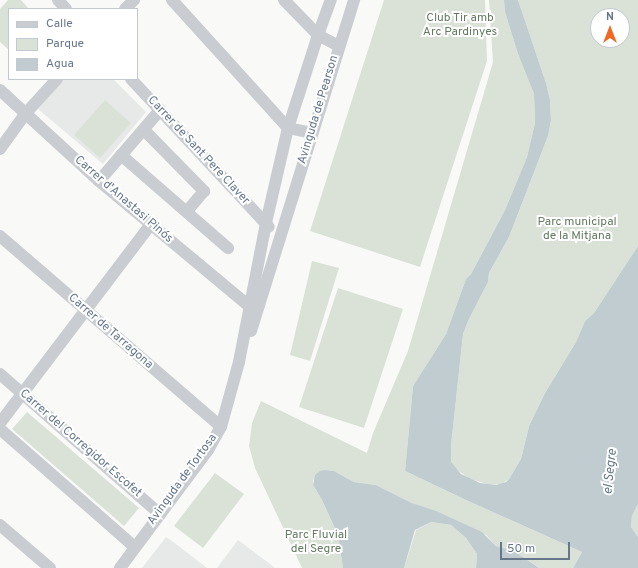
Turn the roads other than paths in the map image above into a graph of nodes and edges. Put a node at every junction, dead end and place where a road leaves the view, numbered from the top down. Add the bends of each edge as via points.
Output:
1 (58, 0) edge
2 (134, 0) edge
3 (172, 0) edge
4 (284, 0) edge
5 (331, 0) edge
6 (354, 0) edge
7 (65, 8) edge
8 (126, 8) edge
9 (318, 35) junction
10 (339, 46) junction
11 (55, 80) edge
12 (132, 80) edge
13 (0, 90) edge
14 (160, 110) junction
15 (26, 113) junction
16 (288, 128) junction
17 (144, 130) junction
18 (311, 134) junction
19 (0, 150) edge
20 (121, 155) junction
21 (99, 180) junction
22 (187, 211) junction
23 (267, 218) junction
24 (286, 220) junction
25 (151, 224) junction
26 (0, 236) edge
27 (279, 243) junction
28 (228, 248) dead end
29 (85, 310) junction
30 (253, 310) junction
31 (0, 374) edge
32 (22, 393) junction
33 (0, 423) edge
34 (221, 427) junction
35 (0, 429) edge
36 (160, 514) junction
37 (0, 526) edge
38 (135, 547) junction
39 (50, 568) edge
40 (120, 568) edge

1 - 7 street
2 - 8 street
3 - 16 street
4 - 9 street
5 - 9 street, Avinguda de Pearson
6 - 10 street, Avinguda de Pearson
9 - 10 street
9 - 16 street, Avinguda de Pearson
10 - 18 street, Avinguda de Pearson
11 - 15 street
12 - 14 street, Carrer de Sant Pere Claver
13 - 15 street, Carrer d'Anastasi Pinós
14 - 17 street
14 - 23 street, Carrer de Sant Pere Claver
15 - 19 street
15 - 21 street, Carrer d'Anastasi Pinós
16 - 18 street
16 - 23 street, Avinguda de Pearson
17 - 20 street
17 - 22 street via 204,191
18 - 24 street, Avinguda de Pearson
20 - 21 street
20 - 22 street
21 - 25 street, Carrer d'Anastasi Pinós
22 - 28 street
23 - 24 street via 276,222
23 - 27 street
23 - 30 street, Avinguda de Pearson
24 - 27 street, Avinguda de Pearson
25 - 29 street
25 - 30 street, Carrer d'Anastasi Pinós
26 - 29 street, Carrer de Tarragona
27 - 30 street, Avinguda de Pearson
29 - 32 street
29 - 34 street, Carrer de Tarragona
30 - 34 street, Avinguda de Tortosa
31 - 32 street, Carrer del Corregidor Escofet
32 - 33 street
32 - 36 street, Carrer del Corregidor Escofet
34 - 36 street, Avinguda de Tortosa via 204,456
35 - 38 street
36 - 38 street, Avinguda de Tortosa
37 - 39 street
38 - 40 street, Avinguda de Tortosa

